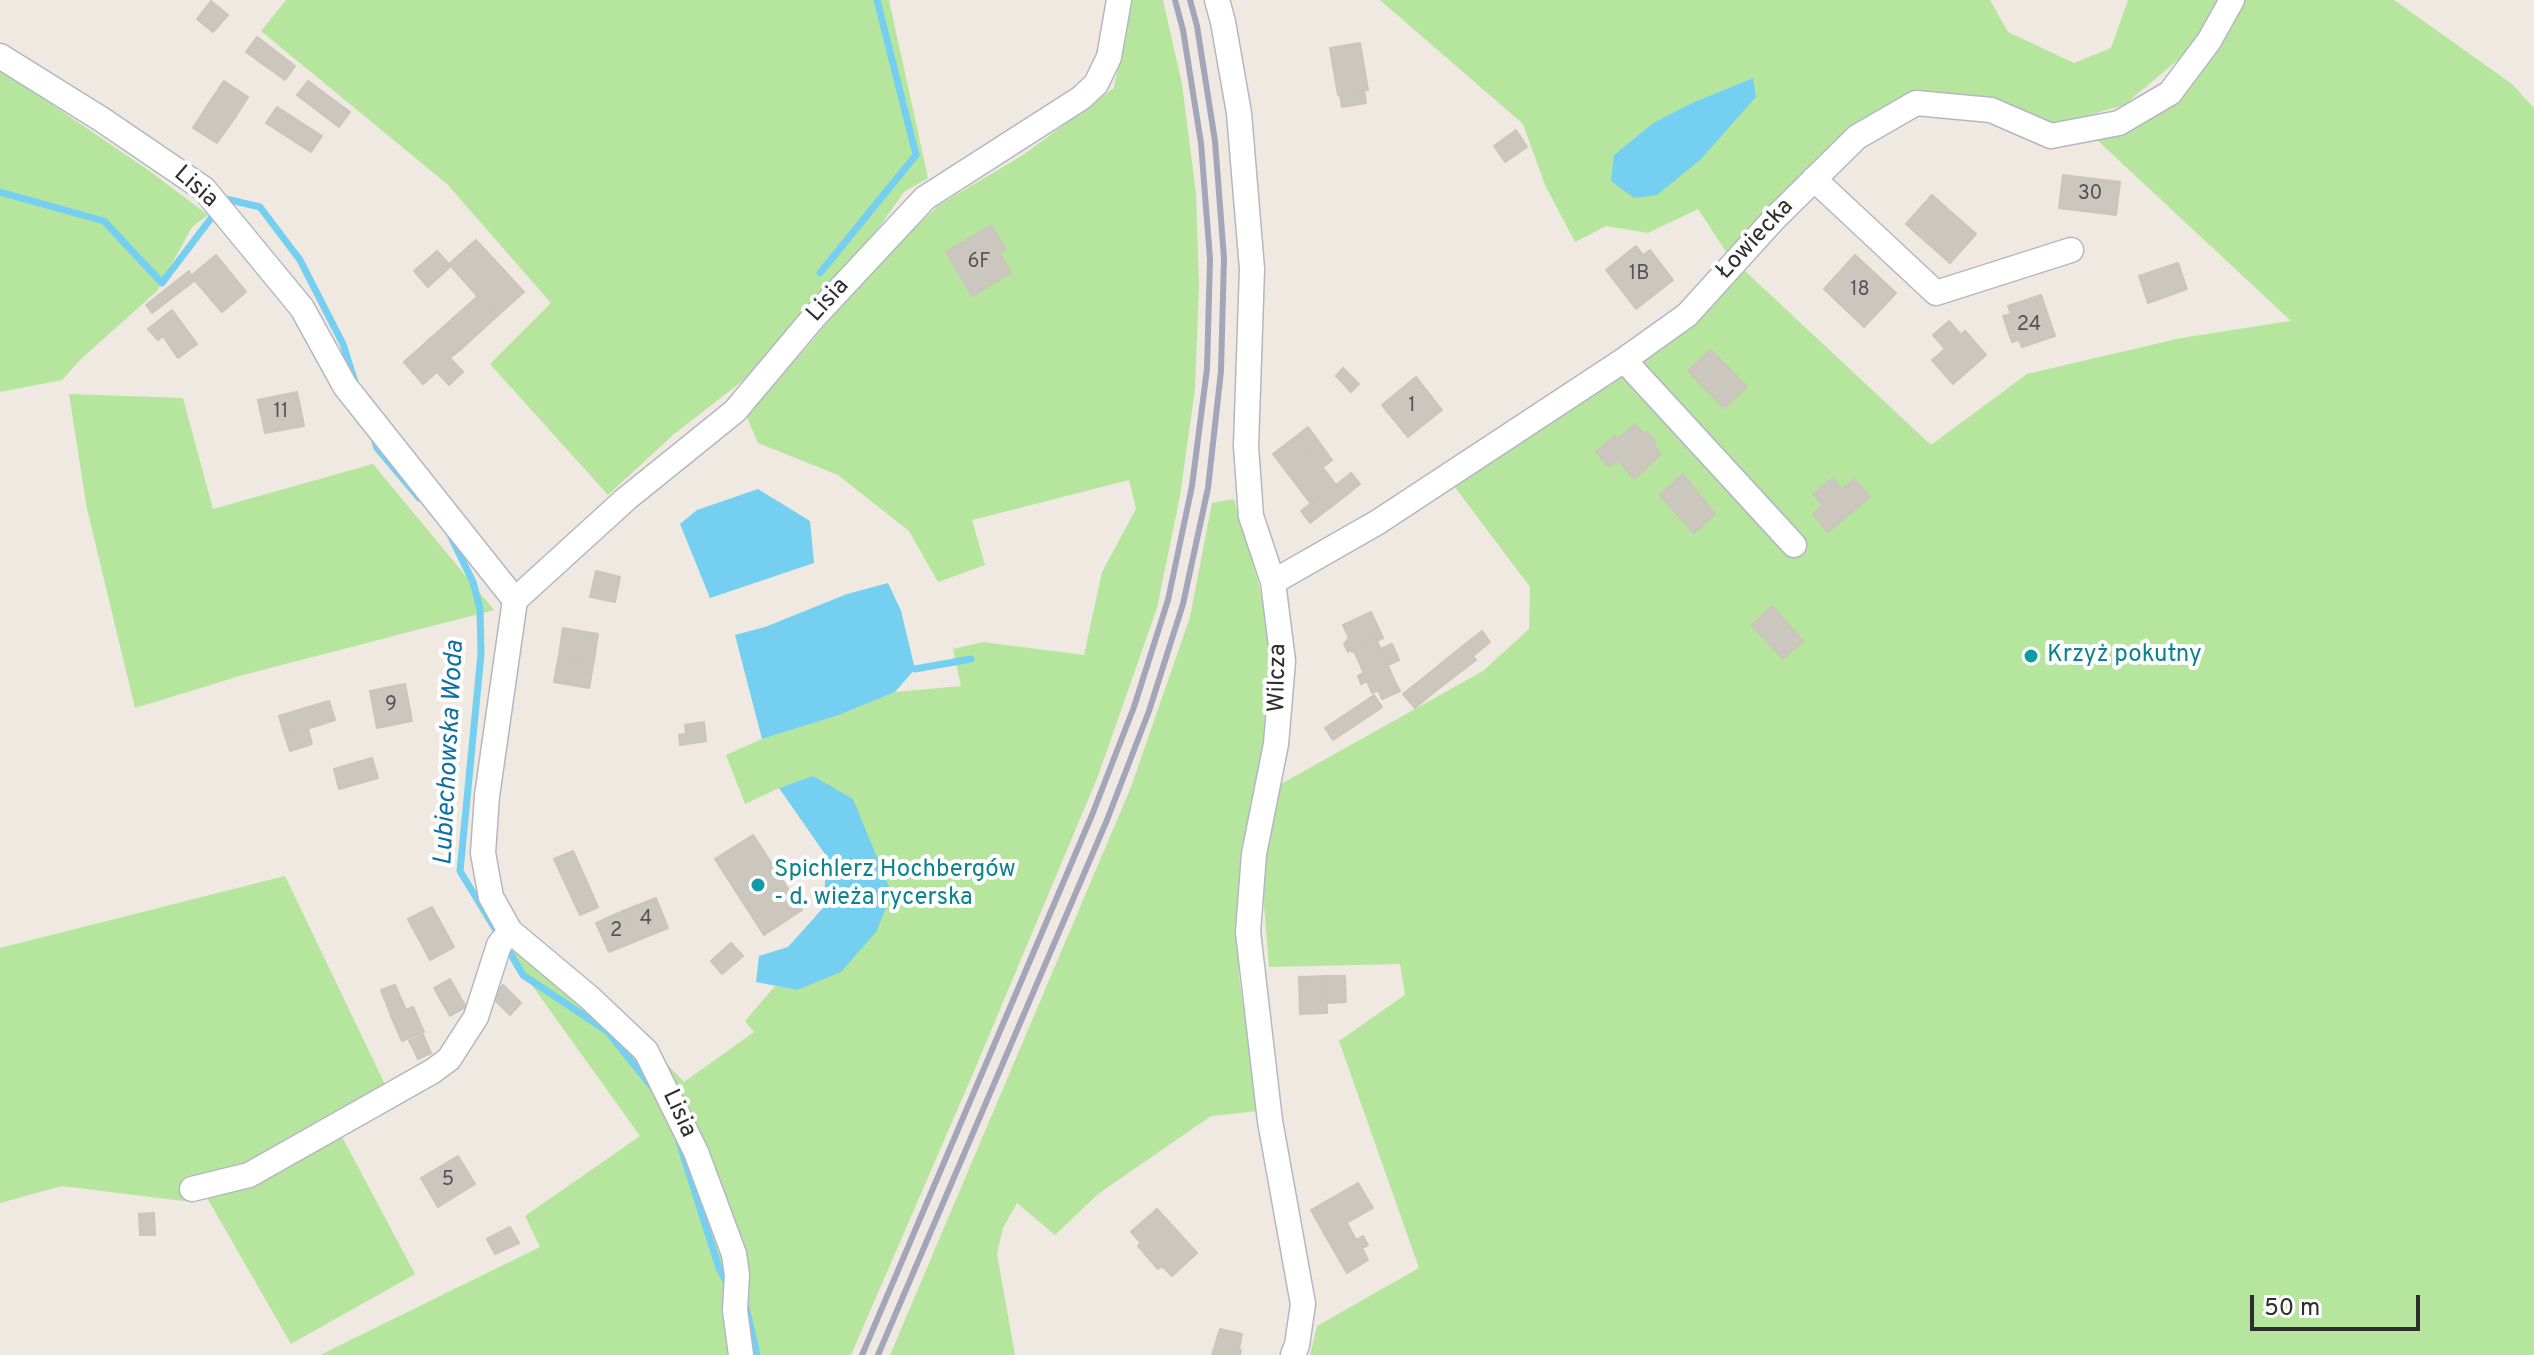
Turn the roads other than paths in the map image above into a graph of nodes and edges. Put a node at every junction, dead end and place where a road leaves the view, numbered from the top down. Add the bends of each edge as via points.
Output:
1 (1119, 0) edge
2 (1217, 0) edge
3 (2232, 0) edge
4 (0, 56) edge
5 (1814, 179) junction
6 (2071, 250) dead end
7 (1624, 360) junction
8 (1794, 545) dead end
9 (1273, 582) junction
10 (515, 600) junction
11 (510, 931) junction
12 (192, 1189) dead end
13 (741, 1355) edge
14 (1293, 1355) edge

1 - 10 street, Lisia via 1109,57 1096,84 925,198 735,411 626,499
2 - 9 street, Wilcza via 1243,145 1252,269 1246,446 1251,516
3 - 5 street, Łowiecka via 2170,93 2119,123 2051,136 1991,110 1916,103 1857,137
4 - 10 street, Lisia via 204,189 302,308 345,386
5 - 6 street via 1936,293
5 - 7 street, Łowiecka via 1687,315
7 - 8 street
7 - 9 street, Łowiecka via 1378,522
9 - 14 street, Wilcza via 1283,661 1281,700 1254,854 1248,932 1270,1121 1303,1304
10 - 11 street, Lisia via 483,853 491,897
11 - 12 street via 499,945 476,1017 449,1059 249,1175
11 - 13 street, Lisia via 646,1051 696,1152 734,1254

